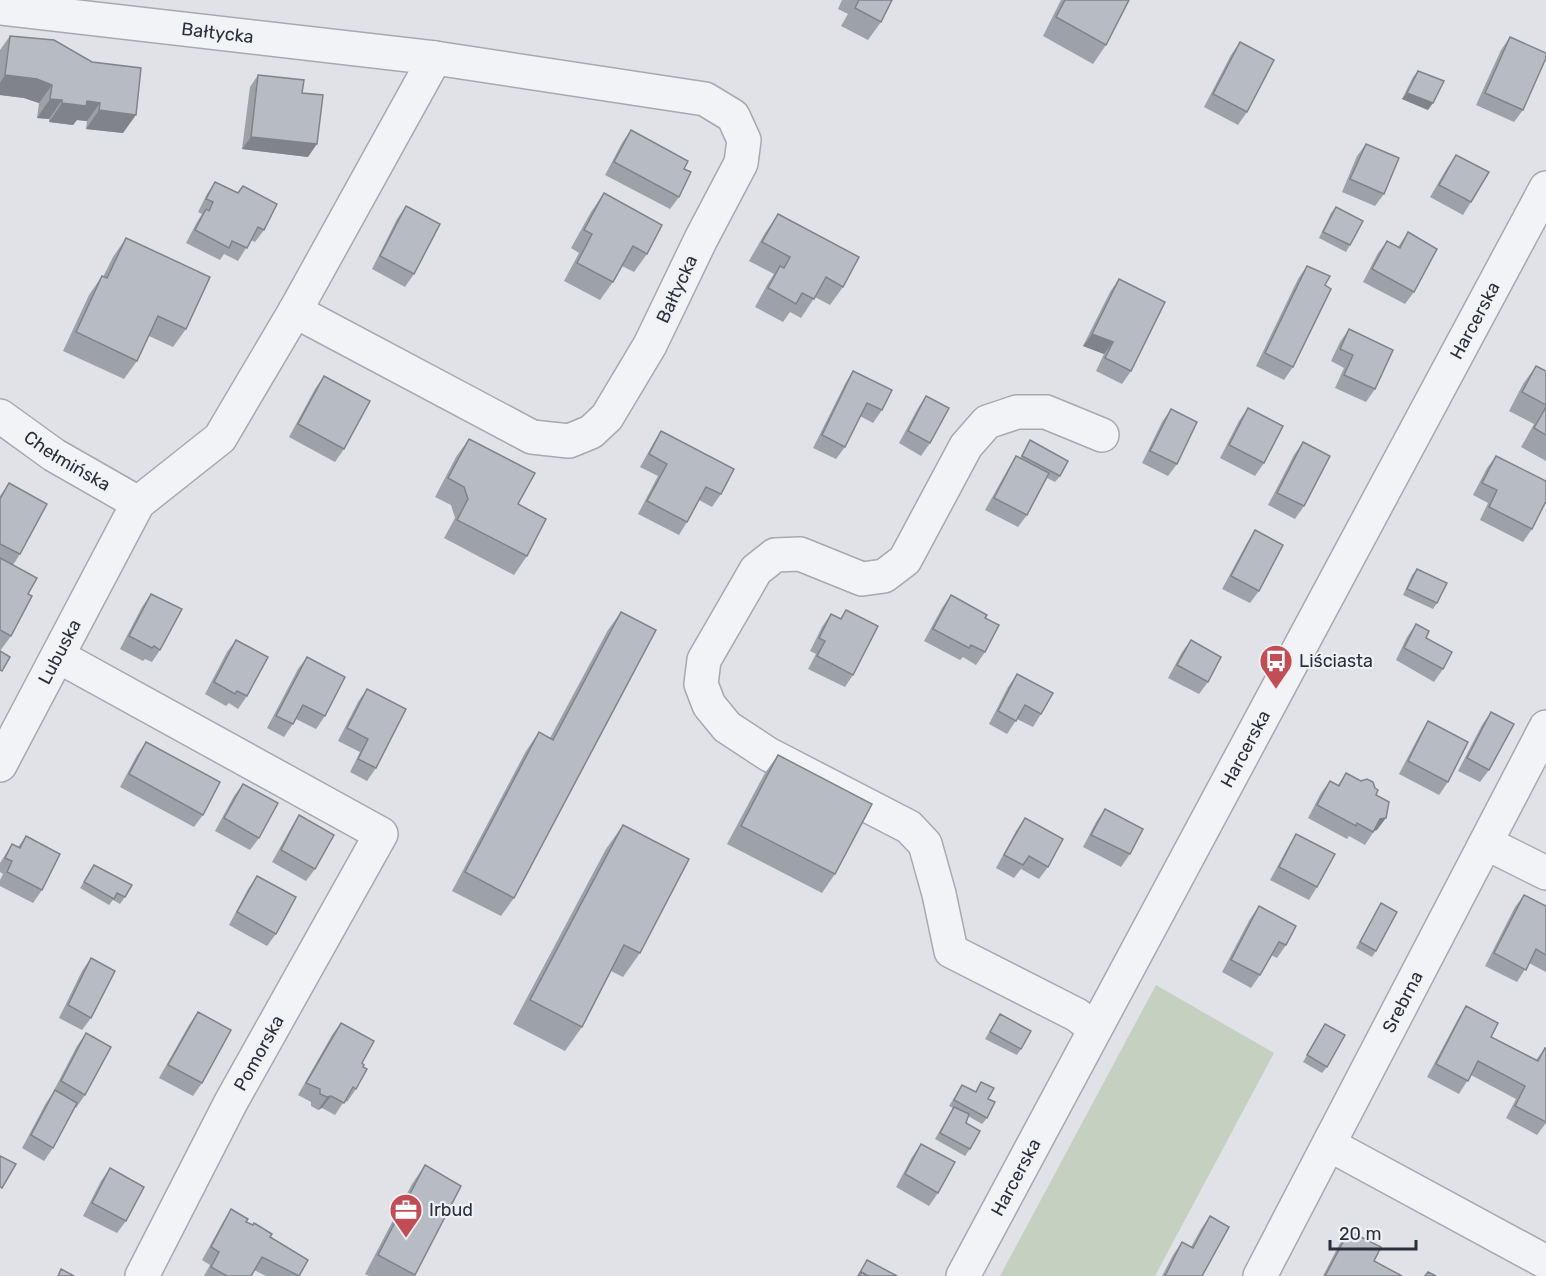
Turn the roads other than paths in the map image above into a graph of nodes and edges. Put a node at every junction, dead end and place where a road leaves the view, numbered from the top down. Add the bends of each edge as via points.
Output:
1 (0, 8) edge
2 (435, 58) junction
3 (1546, 188) edge
4 (295, 311) junction
5 (0, 416) edge
6 (1102, 435) dead end
7 (138, 503) junction
8 (58, 656) junction
9 (1546, 727) edge
10 (0, 765) edge
11 (1486, 843) junction
12 (1546, 873) edge
13 (1095, 1029) junction
14 (1330, 1144) junction
15 (1546, 1262) edge
16 (142, 1276) edge
17 (963, 1276) edge
18 (1260, 1276) edge

1 - 2 street, Bałtycka
2 - 4 street
2 - 4 street, Bałtycka via 705,99 733,116 744,140 741,163 650,345 608,417 591,432 569,441 532,437
3 - 13 street, Harcerska
4 - 7 street via 220,438
5 - 7 street, Chełmińska via 54,455
6 - 13 street via 1046,412 1017,412 987,422 966,446 905,560 884,576 862,579 800,554 774,555 756,570 704,660 701,684 709,705 728,727 768,754 909,827 925,844 951,951 1077,1015
7 - 8 street, Lubuska
8 - 10 street, Lubuska
8 - 16 street, Pomorska via 381,834 231,1102
9 - 11 street, Srebrna
11 - 12 street
11 - 14 street, Srebrna
13 - 17 street, Harcerska
14 - 15 street
14 - 18 street, Srebrna

